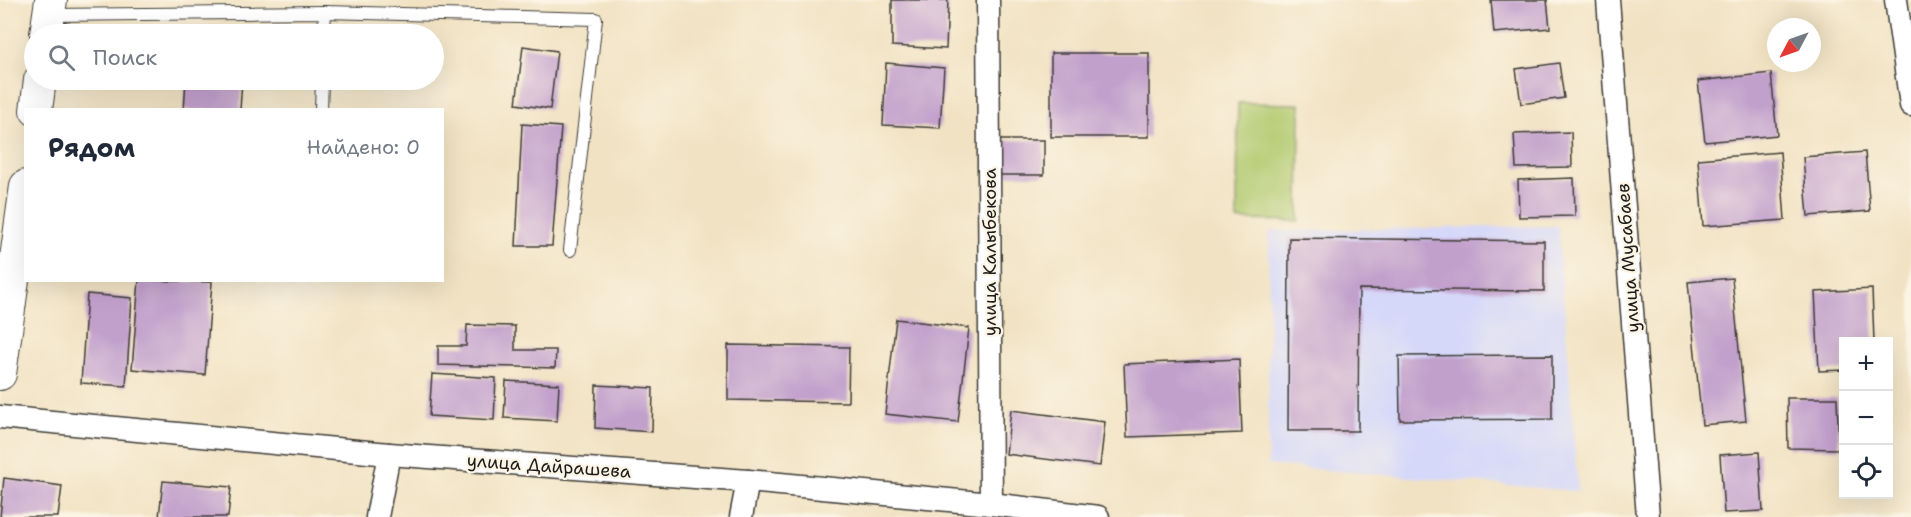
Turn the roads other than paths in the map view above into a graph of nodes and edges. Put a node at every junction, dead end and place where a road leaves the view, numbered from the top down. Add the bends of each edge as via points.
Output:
1 (988, 0) edge
2 (1608, 0) edge
3 (1896, 0) edge
4 (325, 12) junction
5 (48, 16) edge
6 (324, 24) edge
7 (39, 90) edge
8 (322, 90) edge
9 (1911, 105) edge
10 (36, 108) edge
11 (321, 108) edge
12 (24, 200) edge
13 (570, 250) dead end
14 (0, 374) edge
15 (0, 417) edge
16 (389, 454) junction
17 (748, 481) junction
18 (991, 504) junction
19 (377, 517) edge
20 (741, 517) edge
21 (1089, 517) edge
22 (1648, 517) edge

1 - 18 street, улица Калыбекова
2 - 22 street, улица Мусабаев
3 - 9 street
4 - 5 lane
4 - 6 lane
4 - 13 lane via 596,19
7 - 10 main road
8 - 11 lane
12 - 14 main road
15 - 16 street, улица Дайрашева
16 - 17 street, улица Дайрашева
16 - 19 street
17 - 18 street, улица Дайрашева
17 - 20 street
18 - 21 street, улица Дайрашева

